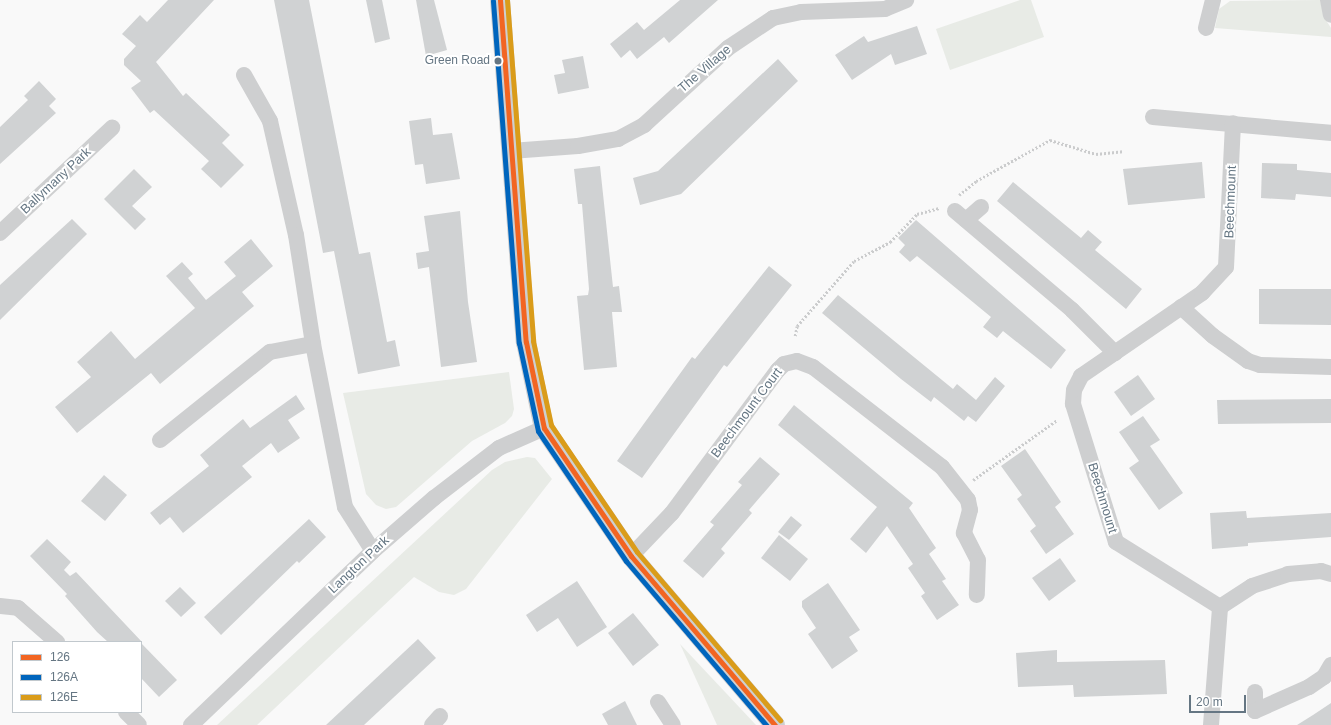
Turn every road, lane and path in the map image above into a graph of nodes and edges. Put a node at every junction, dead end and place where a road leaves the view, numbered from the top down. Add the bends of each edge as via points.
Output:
1 (500, 0) edge
2 (906, 0) edge
3 (1213, 0) edge
4 (1328, 0) edge
5 (1331, 15) edge
6 (1206, 28) dead end
7 (244, 75) dead end
8 (1153, 117) dead end
9 (1233, 123) junction
10 (112, 128) dead end
11 (1331, 133) edge
12 (511, 151) junction
13 (981, 207) dead end
14 (0, 233) edge
15 (1181, 307) junction
16 (313, 344) junction
17 (1115, 353) junction
18 (1331, 367) edge
19 (1057, 420) dead end
20 (544, 428) junction
21 (160, 440) dead end
22 (960, 490) junction
23 (373, 551) junction
24 (631, 556) junction
25 (1331, 574) edge
26 (977, 594) dead end
27 (0, 606) edge
28 (1220, 607) junction
29 (56, 641) edge
30 (1331, 664) edge
31 (1255, 692) dead end
32 (658, 702) dead end
33 (127, 713) edge
34 (139, 725) edge
35 (191, 725) edge
36 (673, 725) edge
37 (775, 725) edge
38 (1211, 725) edge

1 - 12 street
2 - 12 street, The Village via 885,9 801,12 773,18 728,48 644,125 618,139 578,146
3 - 6 street
4 - 5 street
7 - 16 street via 270,121 296,235
8 - 9 street
9 - 11 street
9 - 15 street, Beechmount via 1226,267 1202,293
10 - 14 street, Ballymany Park
12 - 20 street via 526,342
13 - 17 street via 961,216 1072,310
15 - 17 street, Beechmount
15 - 18 street via 1213,336 1248,361 1260,365
16 - 21 street via 270,352
16 - 23 street via 345,507
17 - 28 street, Beechmount via 1081,376 1074,390 1073,404 1116,542
19 - 22 path
20 - 23 street, Langton Park via 498,448
20 - 24 street
22 - 24 street, Beechmount Court via 942,467 813,367 804,362 791,362 778,370 672,513
22 - 26 street, Beechmount Court via 968,500 970,510 964,533 978,560
23 - 35 street, Langton Park
24 - 37 street
25 - 28 street via 1321,571 1288,574 1252,586
27 - 29 street via 18,608
28 - 38 street
30 - 31 street via 1324,677 1309,687 1255,711
32 - 36 street
33 - 34 street

